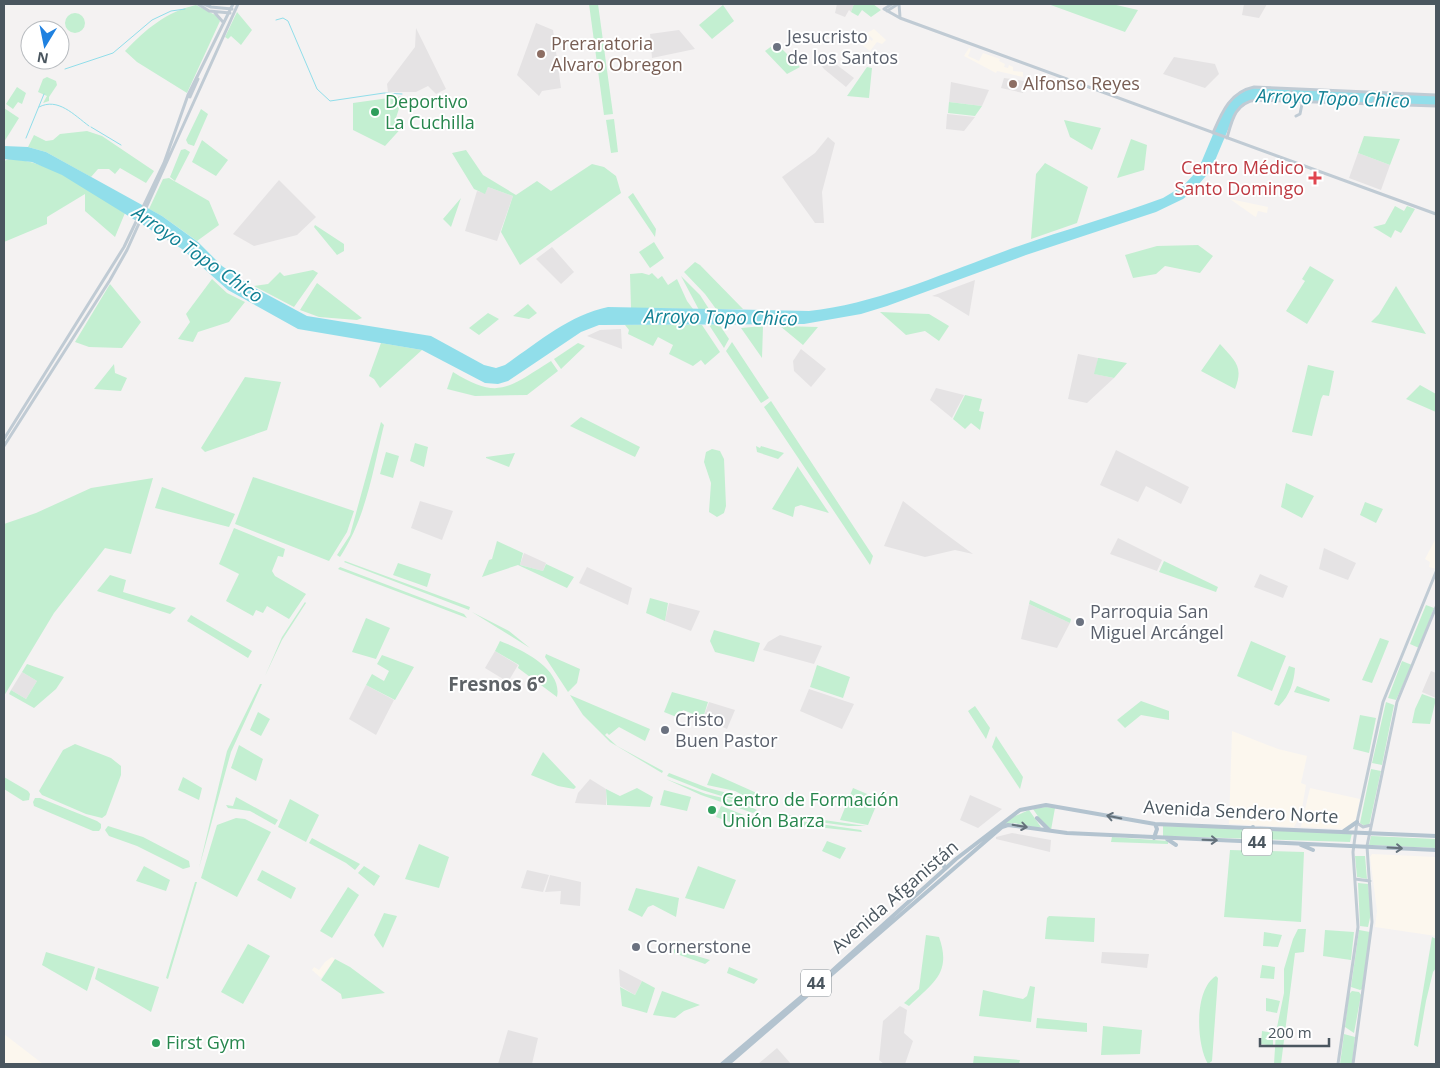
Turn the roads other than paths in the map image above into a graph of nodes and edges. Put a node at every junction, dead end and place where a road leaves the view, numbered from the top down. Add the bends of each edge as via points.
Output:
1 (198, 4) edge
2 (204, 4) edge
3 (233, 4) edge
4 (238, 4) edge
5 (892, 4) edge
6 (898, 4) edge
7 (233, 10) junction
8 (886, 10) junction
9 (214, 12) junction
10 (228, 13) junction
11 (900, 18) junction
12 (223, 22) junction
13 (199, 74) junction
14 (1291, 90) junction
15 (1305, 93) junction
16 (1373, 93) junction
17 (1391, 94) junction
18 (1436, 95) edge
19 (190, 97) dead end
20 (1291, 100) junction
21 (1306, 100) junction
22 (1331, 103) junction
23 (1374, 103) junction
24 (1391, 104) junction
25 (1297, 106) dead end
26 (1436, 106) edge
27 (1296, 116) dead end
28 (1220, 117) junction
29 (1209, 131) junction
30 (1214, 133) junction
31 (1226, 138) junction
32 (146, 205) junction
33 (1436, 214) edge
34 (139, 220) junction
35 (4, 438) edge
36 (4, 446) edge
37 (1436, 572) edge
38 (1436, 607) edge
39 (1037, 818) dead end
40 (1357, 822) junction
41 (1155, 824) junction
42 (1162, 824) junction
43 (1371, 825) junction
44 (1253, 827) junction
45 (996, 830) junction
46 (1342, 831) junction
47 (1356, 832) junction
48 (1067, 833) junction
49 (1370, 833) junction
50 (1436, 836) edge
51 (1154, 838) junction
52 (1161, 838) junction
53 (1167, 839) junction
54 (1246, 842) junction
55 (1296, 844) junction
56 (1176, 845) dead end
57 (1354, 846) junction
58 (1367, 846) junction
59 (1313, 850) dead end
60 (1436, 850) edge
61 (942, 860) dead end
62 (956, 867) junction
63 (946, 868) junction
64 (1355, 879) junction
65 (1370, 881) junction
66 (935, 885) junction
67 (916, 896) junction
68 (909, 908) junction
69 (722, 1064) edge
70 (728, 1064) edge
71 (1338, 1064) edge
72 (1353, 1064) edge

1 - 9 main road
2 - 7 main road
3 - 7 main road
4 - 7 main road
5 - 8 main road
6 - 8 main road
6 - 11 main road
7 - 10 main road
7 - 32 main road
8 - 11 main road
9 - 10 main road
9 - 12 main road
10 - 12 main road
11 - 29 main road
12 - 13 main road
13 - 19 main road
13 - 32 main road
14 - 15 main road
14 - 20 main road via 1294,95
14 - 28 main road via 1258,87 1244,90 1231,99
15 - 16 main road
15 - 21 main road
16 - 17 main road
16 - 23 main road
17 - 18 main road
17 - 24 main road
20 - 21 main road
20 - 25 main road
20 - 31 main road via 1256,100 1244,104 1235,112
21 - 22 main road
22 - 23 main road
22 - 27 main road via 1303,103 1300,114
23 - 24 main road
24 - 26 main road
28 - 29 main road
28 - 30 main road
29 - 30 main road
30 - 31 main road
31 - 33 main road
32 - 34 main road
34 - 35 main road via 107,277
34 - 36 main road via 110,280
37 - 40 main road via 1382,702
38 - 43 main road via 1397,702
39 - 48 main road via 1048,830
40 - 43 main road via 1363,827
40 - 46 main road
40 - 47 main road
41 - 42 main road, Avenida Sendero Norte / 44
41 -> 45 main road, Avenida Sendero Norte / 44 via 1046,805 1020,810
41 - 51 main road
42 - 44 main road, Avenida Sendero Norte / 44
42 - 52 main road
43 - 49 main road
44 - 46 main road, Avenida Sendero Norte / 44
44 - 54 main road via 1254,835
45 -> 48 main road, Avenida Sendero Norte / 44 via 1008,825
45 - 62 main road, Avenida Afganistán / 44
45 - 63 main road, Avenida Afganistán / 44
46 - 47 main road, Avenida Sendero Norte / 44
47 - 49 main road, Avenida Sendero Norte / 44
47 - 57 main road
48 - 51 main road, Avenida Sendero Norte / 44
49 - 50 main road, Avenida Sendero Norte / 44
49 - 58 main road
51 - 52 main road, Avenida Sendero Norte / 44
52 - 53 main road, Avenida Sendero Norte / 44
53 -> 54 main road, Avenida Sendero Norte / 44
53 - 56 main road
54 - 55 main road, Avenida Sendero Norte / 44
55 - 57 main road, Avenida Sendero Norte / 44
55 - 59 main road
57 - 58 main road, 44
57 - 64 main road
58 -> 60 main road, 44
58 - 65 main road
61 - 63 main road
62 - 63 main road
62 - 66 main road, Avenida Afganistán / 44
63 - 66 main road
63 - 67 main road, Avenida Afganistán / 44
64 - 65 main road
64 - 71 main road via 1358,927
65 - 72 main road via 1372,929
66 - 68 main road, Avenida Afganistán / 44
67 - 68 main road
67 - 69 main road, Avenida Afganistán / 44
68 - 70 main road, Avenida Afganistán / 44

